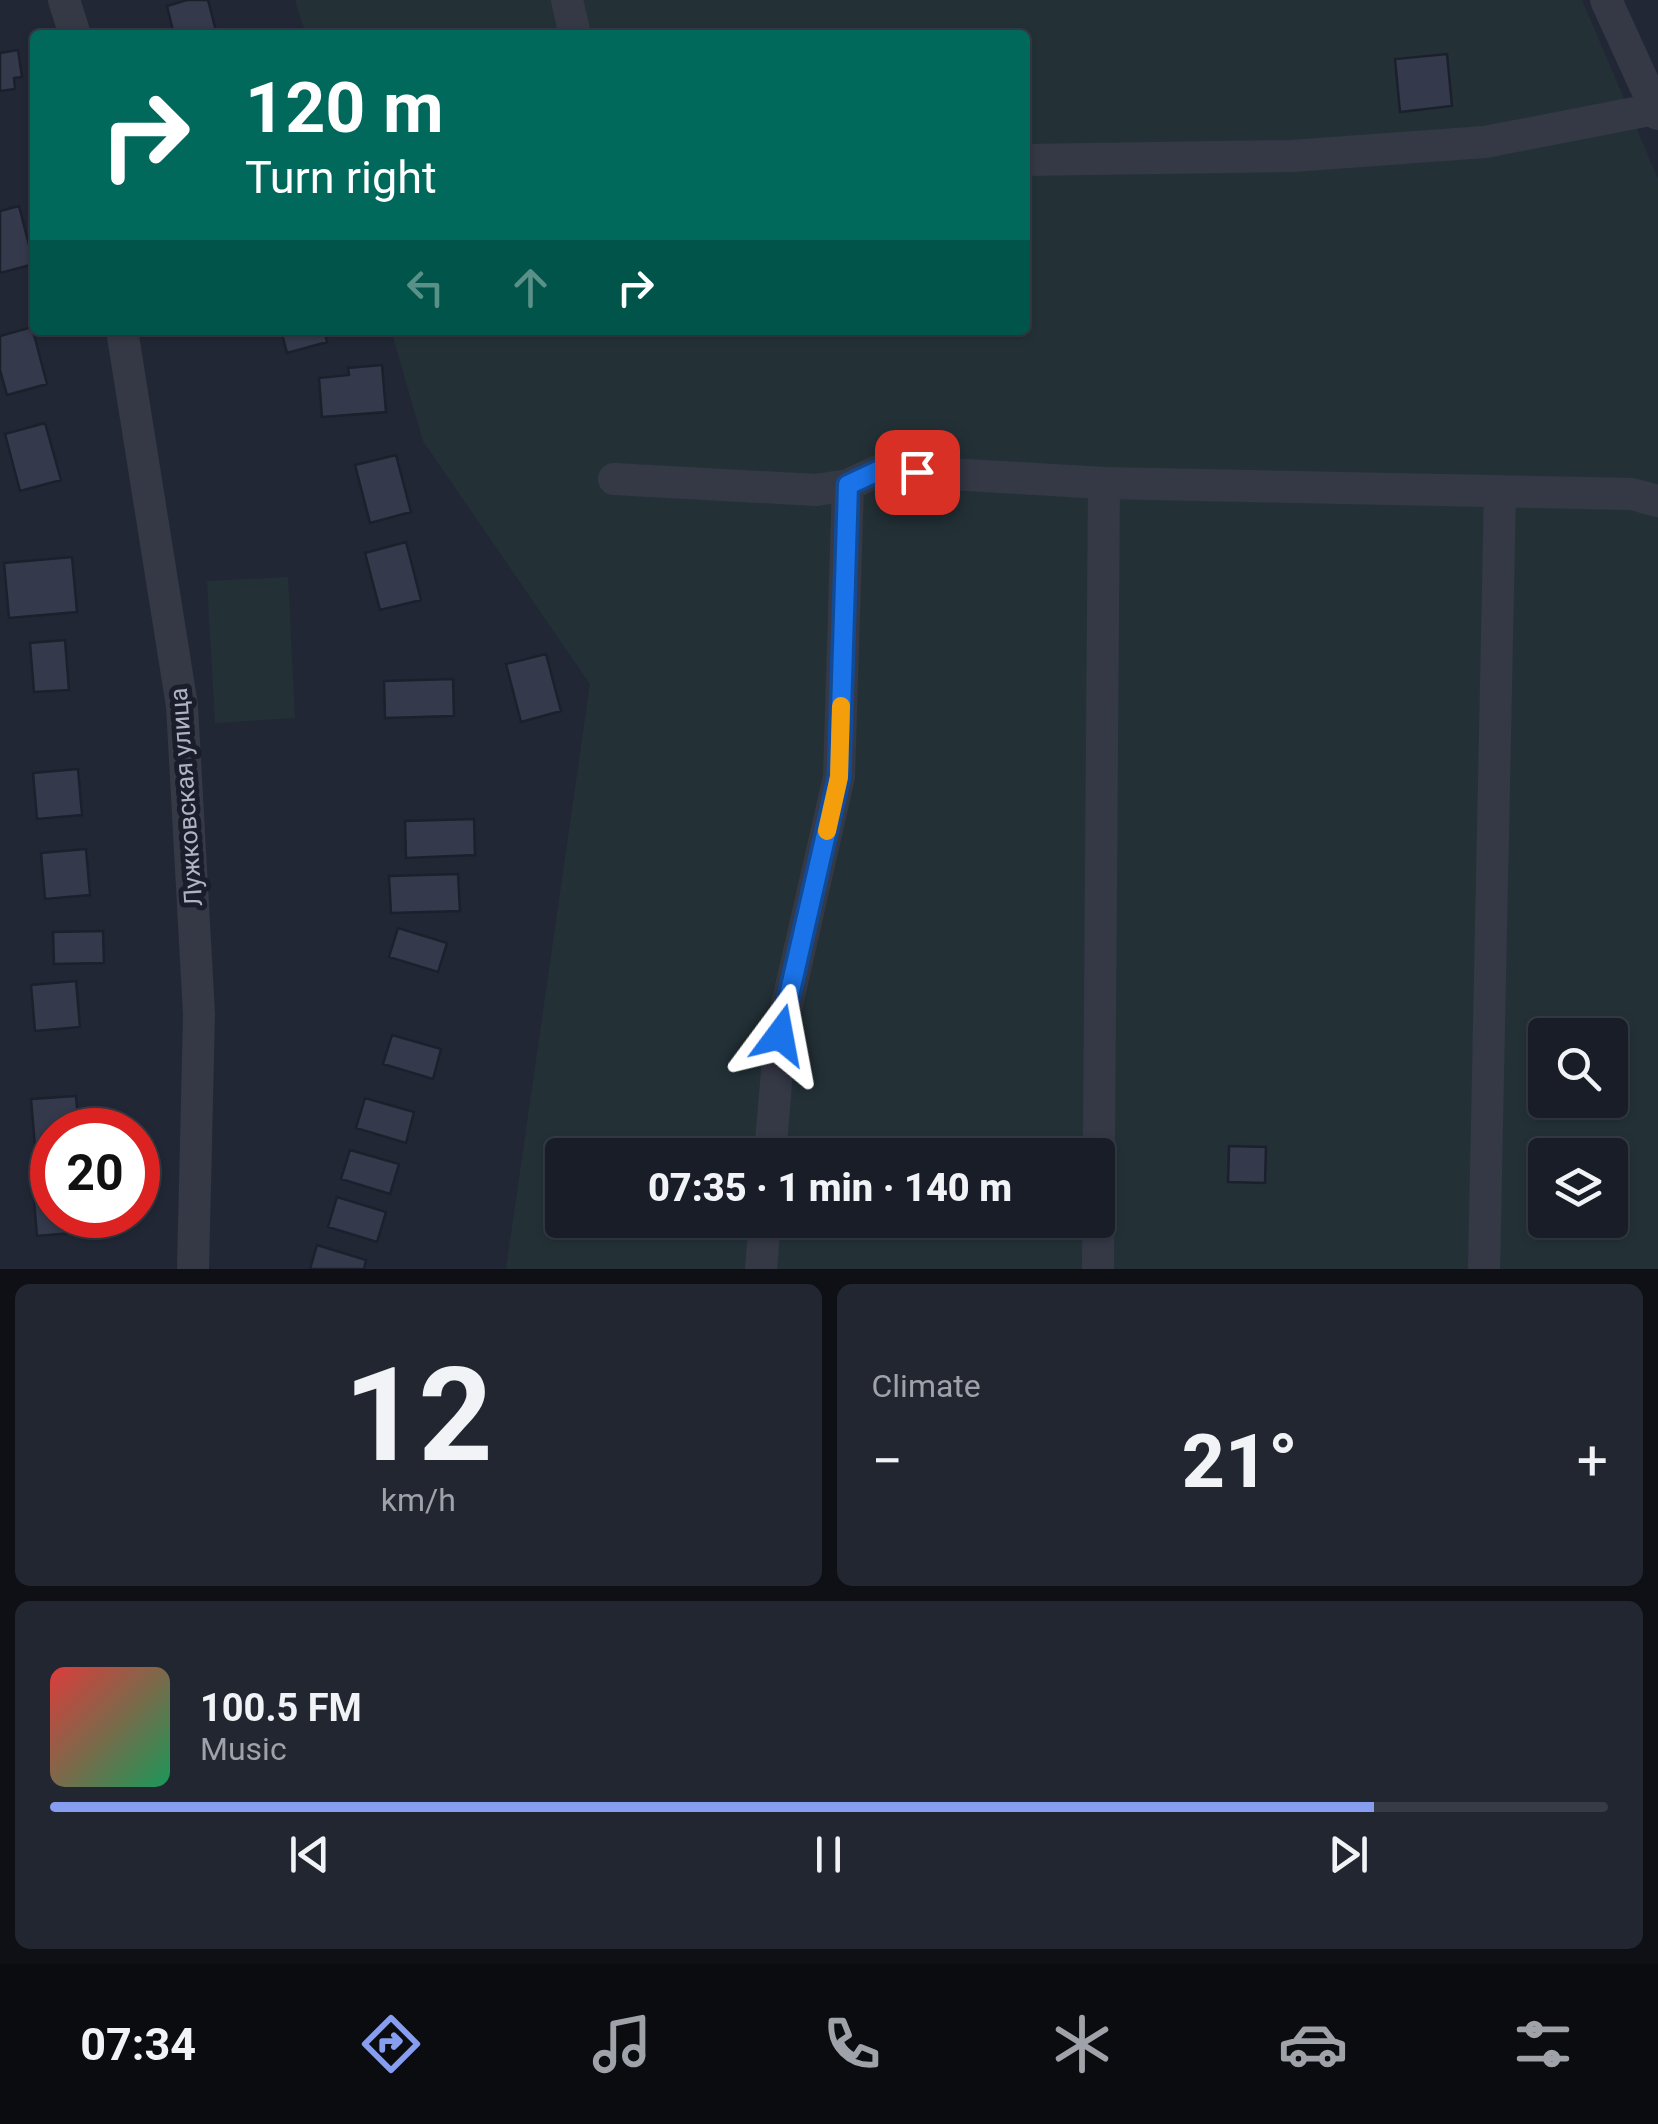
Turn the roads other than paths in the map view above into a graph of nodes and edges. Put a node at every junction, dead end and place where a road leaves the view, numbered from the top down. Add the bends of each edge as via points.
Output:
1 (64, 0) edge
2 (566, 0) edge
3 (1606, 0) edge
4 (73, 30) edge
5 (574, 30) edge
6 (1657, 112) edge
7 (1030, 160) edge
8 (123, 335) edge
9 (614, 479) dead end
10 (1104, 483) junction
11 (848, 485) junction
12 (1500, 491) junction
13 (1658, 501) edge
14 (771, 1138) edge
15 (764, 1238) edge
16 (193, 1269) edge
17 (761, 1269) edge
18 (1098, 1269) edge
19 (1484, 1269) edge

1 - 4 street
2 - 5 street
3 - 6 street
6 - 7 street via 1485,142 1292,156
8 - 16 street, Лужковская улица via 182,706 198,1014
9 - 11 street via 816,490
10 - 11 street via 880,470
10 - 12 street
10 - 18 street
11 - 14 street via 839,777 780,1035
12 - 13 street via 1632,494
12 - 19 street
15 - 17 street

